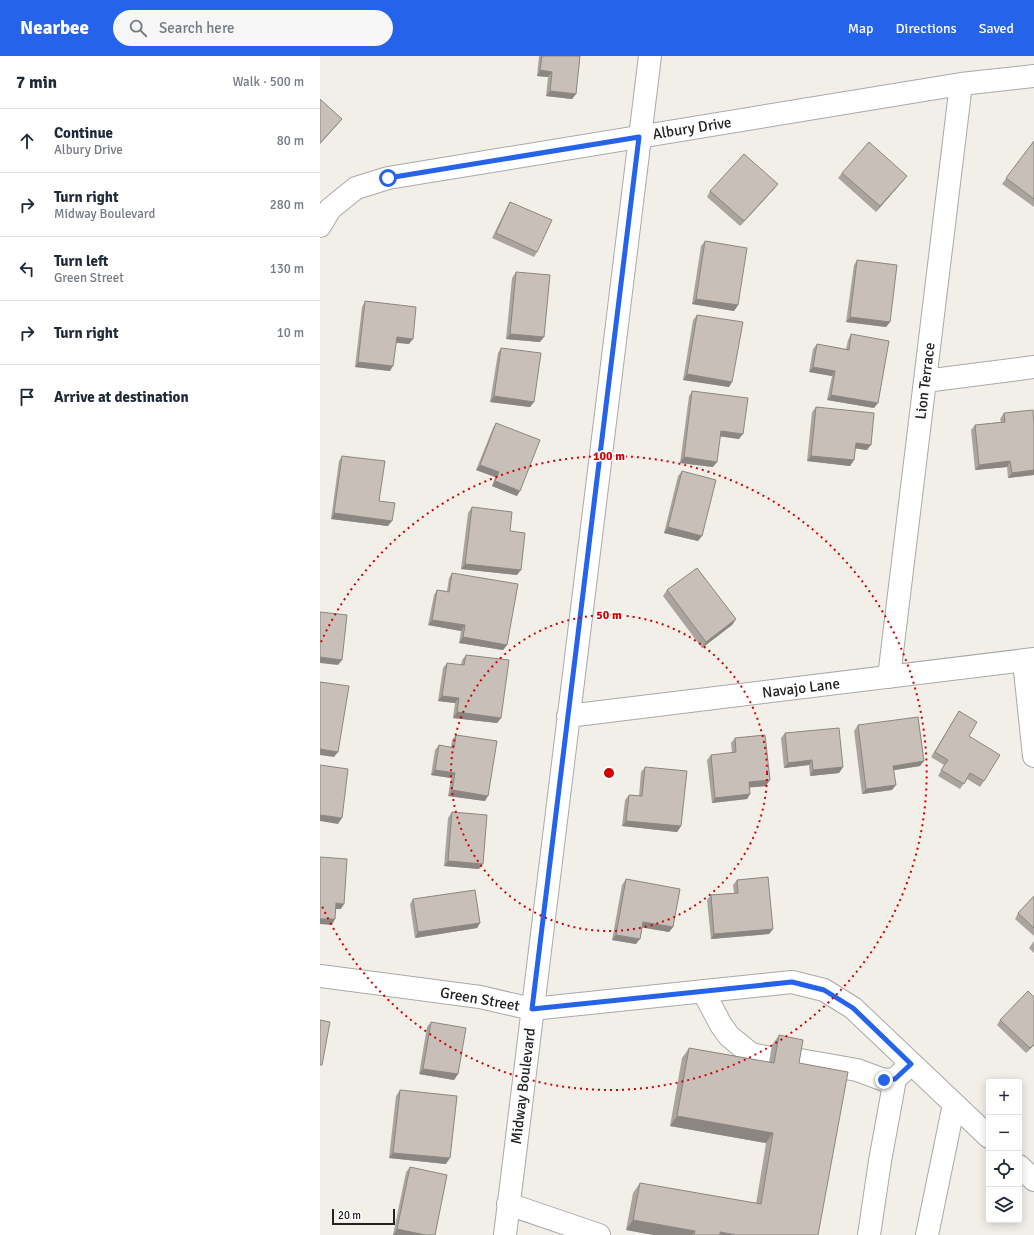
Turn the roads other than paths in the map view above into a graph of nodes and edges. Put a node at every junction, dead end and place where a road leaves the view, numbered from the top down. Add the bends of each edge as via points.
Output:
1 (650, 56) edge
2 (1034, 76) edge
3 (961, 84) junction
4 (639, 137) junction
5 (320, 226) edge
6 (1034, 367) edge
7 (925, 381) junction
8 (1029, 660) edge
9 (889, 677) junction
10 (568, 716) junction
11 (1034, 756) edge
12 (320, 976) edge
13 (703, 991) junction
14 (532, 1009) junction
15 (770, 1058) dead end
16 (794, 1060) edge
17 (911, 1064) junction
18 (895, 1079) junction
19 (954, 1104) junction
20 (986, 1134) edge
21 (1022, 1169) edge
22 (1034, 1180) edge
23 (508, 1204) junction
24 (505, 1235) edge
25 (599, 1235) edge
26 (869, 1235) edge
27 (927, 1235) edge

1 - 4 street, Midway Boulevard
2 - 3 street, Albury Drive
3 - 4 street, Albury Drive
3 - 7 street, Lion Terrace
4 - 5 street, Albury Drive via 388,178 356,188 330,210
4 - 10 street, Midway Boulevard
6 - 7 street
7 - 9 street, Lion Terrace
8 - 9 street, Navajo Lane
8 - 11 street
9 - 10 street, Navajo Lane
10 - 14 street, Midway Boulevard
12 - 14 street, Green Street via 480,997
13 - 14 street, Green Street
13 - 15 street via 729,1036 751,1054
13 - 17 street, Green Street via 792,982 824,990 853,1008
14 - 23 street, Midway Boulevard
16 - 18 street via 857,1070 884,1080
17 - 18 street
17 - 19 street, Green Street
18 - 26 street
19 - 20 street, Green Street
19 - 27 street
21 - 22 street
23 - 24 street, Midway Boulevard
23 - 25 street

